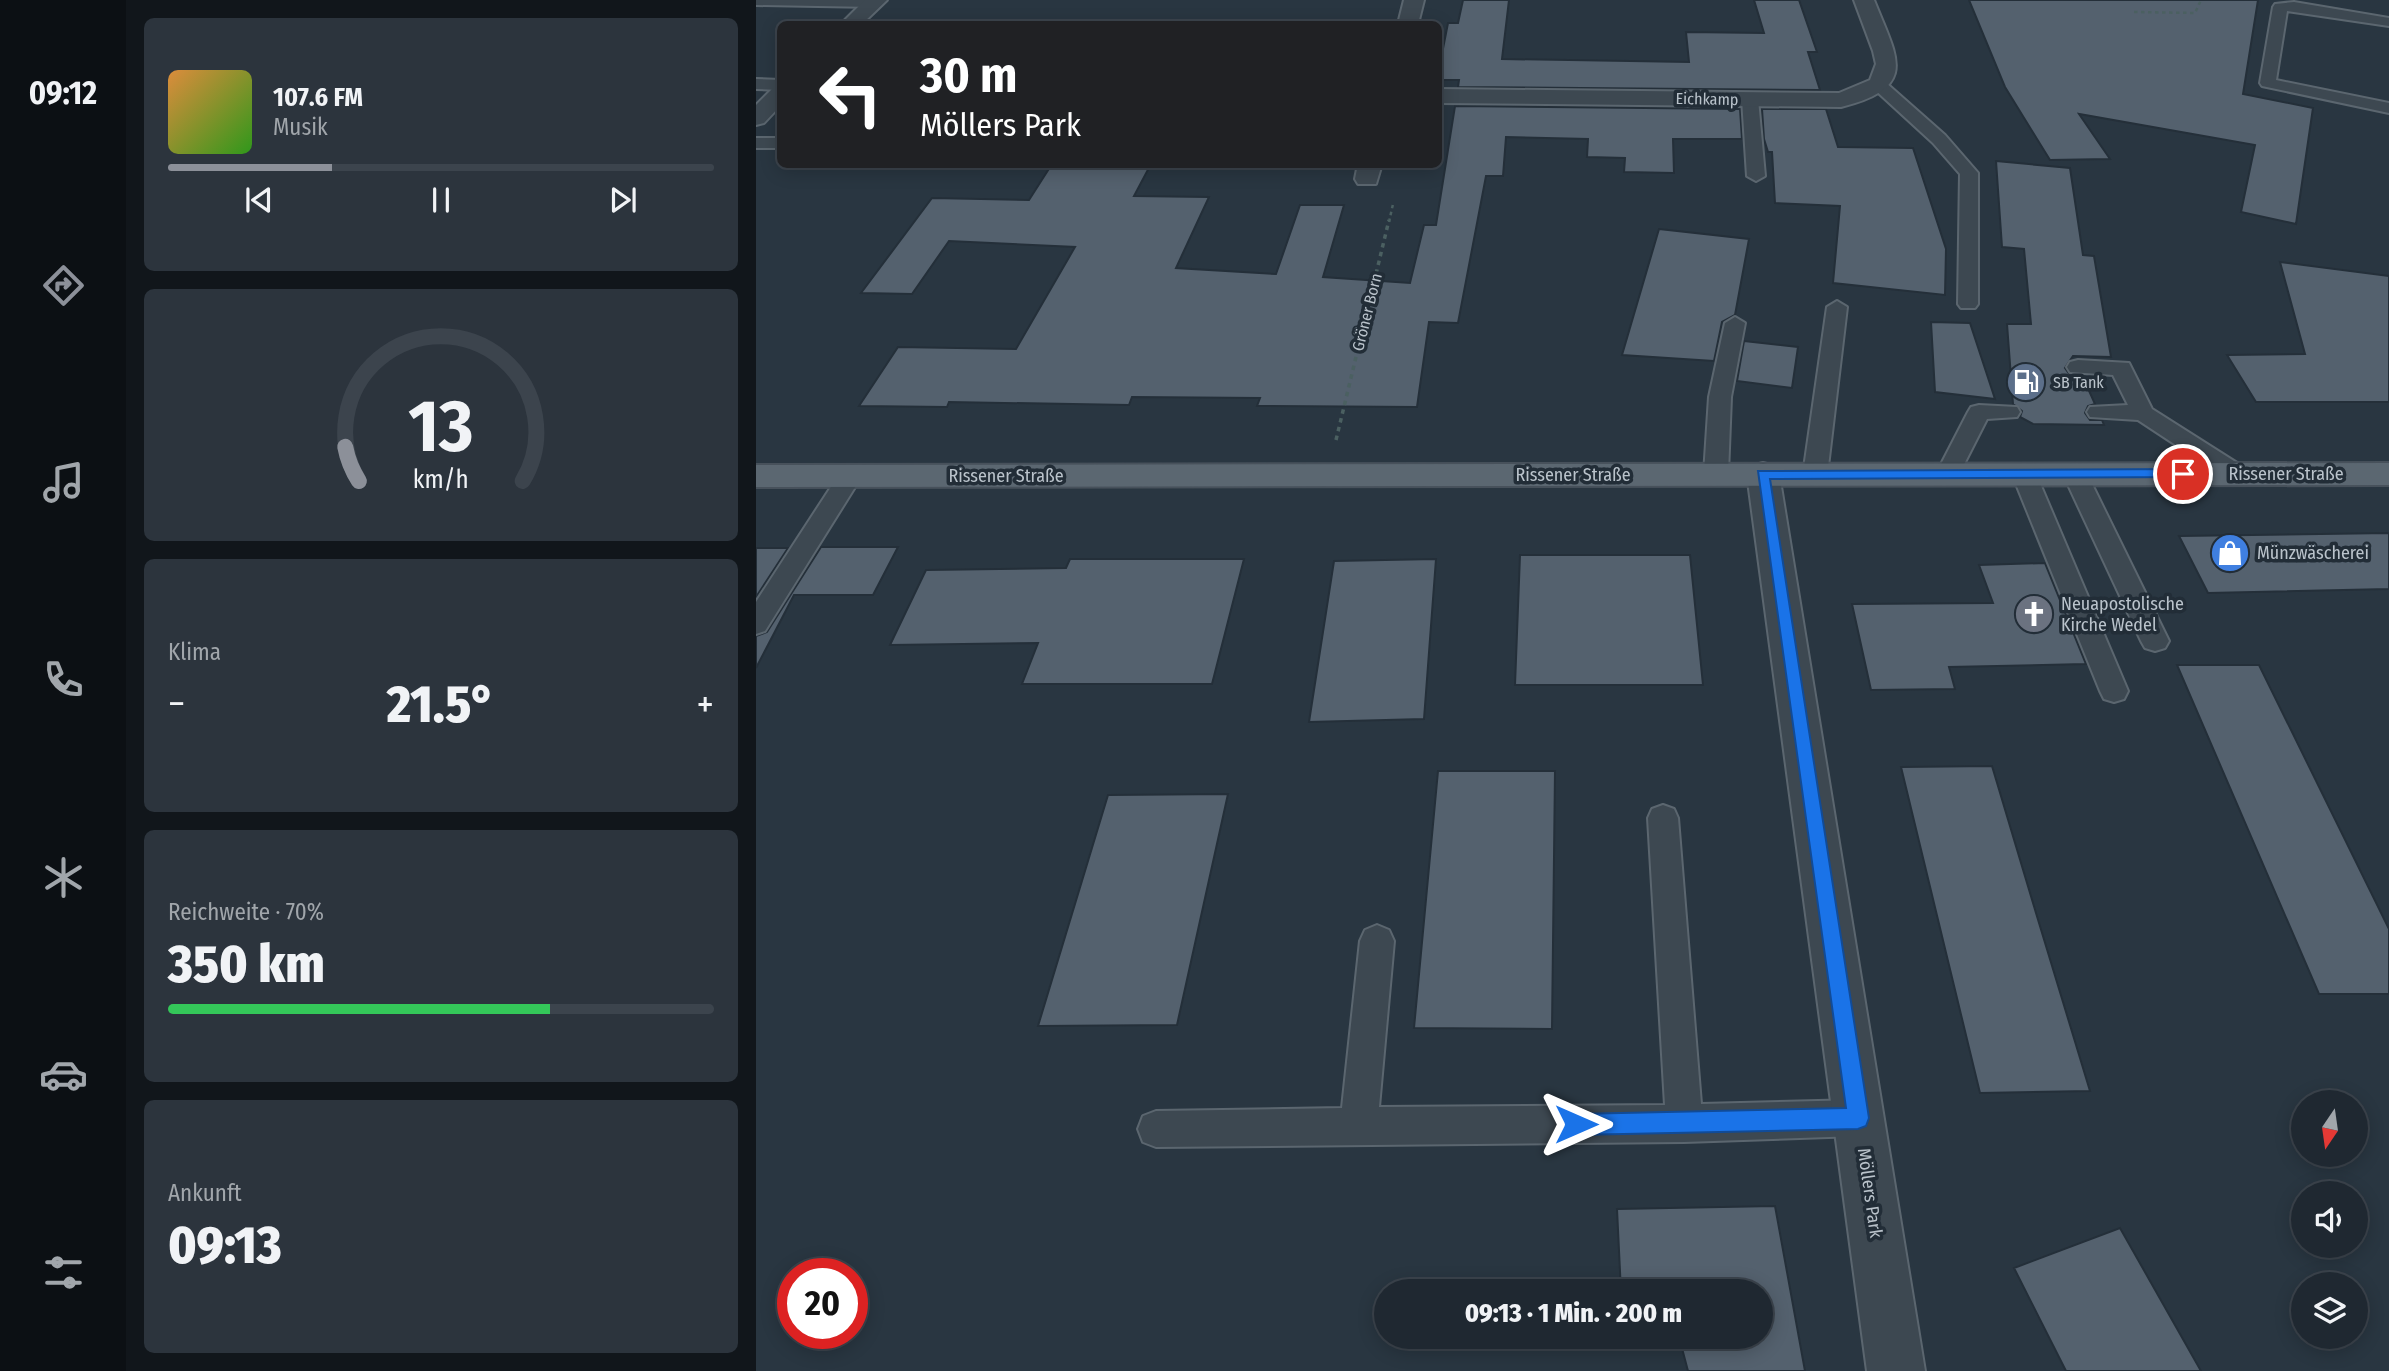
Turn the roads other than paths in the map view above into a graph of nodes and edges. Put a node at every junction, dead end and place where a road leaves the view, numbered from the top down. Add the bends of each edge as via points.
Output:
1 (1414, 0) edge
2 (1864, 0) edge
3 (756, 1) edge
4 (875, 1) edge
5 (854, 21) edge
6 (1409, 21) edge
7 (2389, 22) edge
8 (756, 84) edge
9 (777, 85) edge
10 (1879, 85) junction
11 (1442, 96) edge
12 (777, 97) edge
13 (1750, 99) junction
14 (2389, 108) edge
15 (756, 118) edge
16 (756, 142) edge
17 (777, 143) edge
18 (1756, 176) dead end
19 (1968, 304) dead end
20 (1838, 307) dead end
21 (1735, 323) dead end
22 (2135, 398) junction
23 (2009, 412) dead end
24 (1716, 474) junction
25 (1763, 474) junction
26 (1815, 474) junction
27 (1948, 474) junction
28 (2024, 474) junction
29 (2075, 474) junction
30 (2237, 474) junction
31 (2389, 474) edge
32 (756, 476) edge
33 (849, 476) junction
34 (756, 624) edge
35 (2155, 640) dead end
36 (2114, 691) dead end
37 (1663, 818) dead end
38 (1377, 941) dead end
39 (1858, 1118) junction
40 (1684, 1124) junction
41 (1359, 1125) junction
42 (1157, 1129) dead end
43 (1896, 1371) edge

1 - 6 street
2 - 10 street via 1888,68
3 - 4 lane
4 - 5 street
7 - 14 lane via 2294,6 2280,8 2267,83
8 - 9 lane
10 - 13 street, Eichkamp via 1869,93 1841,100
10 - 19 lane via 1969,173
11 - 13 street, Eichkamp
12 - 15 street
13 - 18 lane
16 - 17 lane
20 - 26 lane
21 - 24 lane via 1720,397
22 - 22 lane via 2088,390
22 - 30 lane
23 - 27 lane via 1979,412
24 - 25 main road, Rissener Straße
24 - 33 main road, Rissener Straße
25 - 26 main road, Rissener Straße
25 - 39 street, Möllers Park
26 - 27 main road, Rissener Straße
27 - 28 main road, Rissener Straße
28 - 29 main road, Rissener Straße
28 - 36 lane
29 - 30 main road, Rissener Straße
29 - 35 lane
30 - 31 main road, Rissener Straße
32 - 33 main road, Rissener Straße
33 - 34 lane
37 - 40 lane
38 - 41 lane
39 - 40 lane
39 - 43 street, Möllers Park
40 - 41 lane
41 - 42 lane

